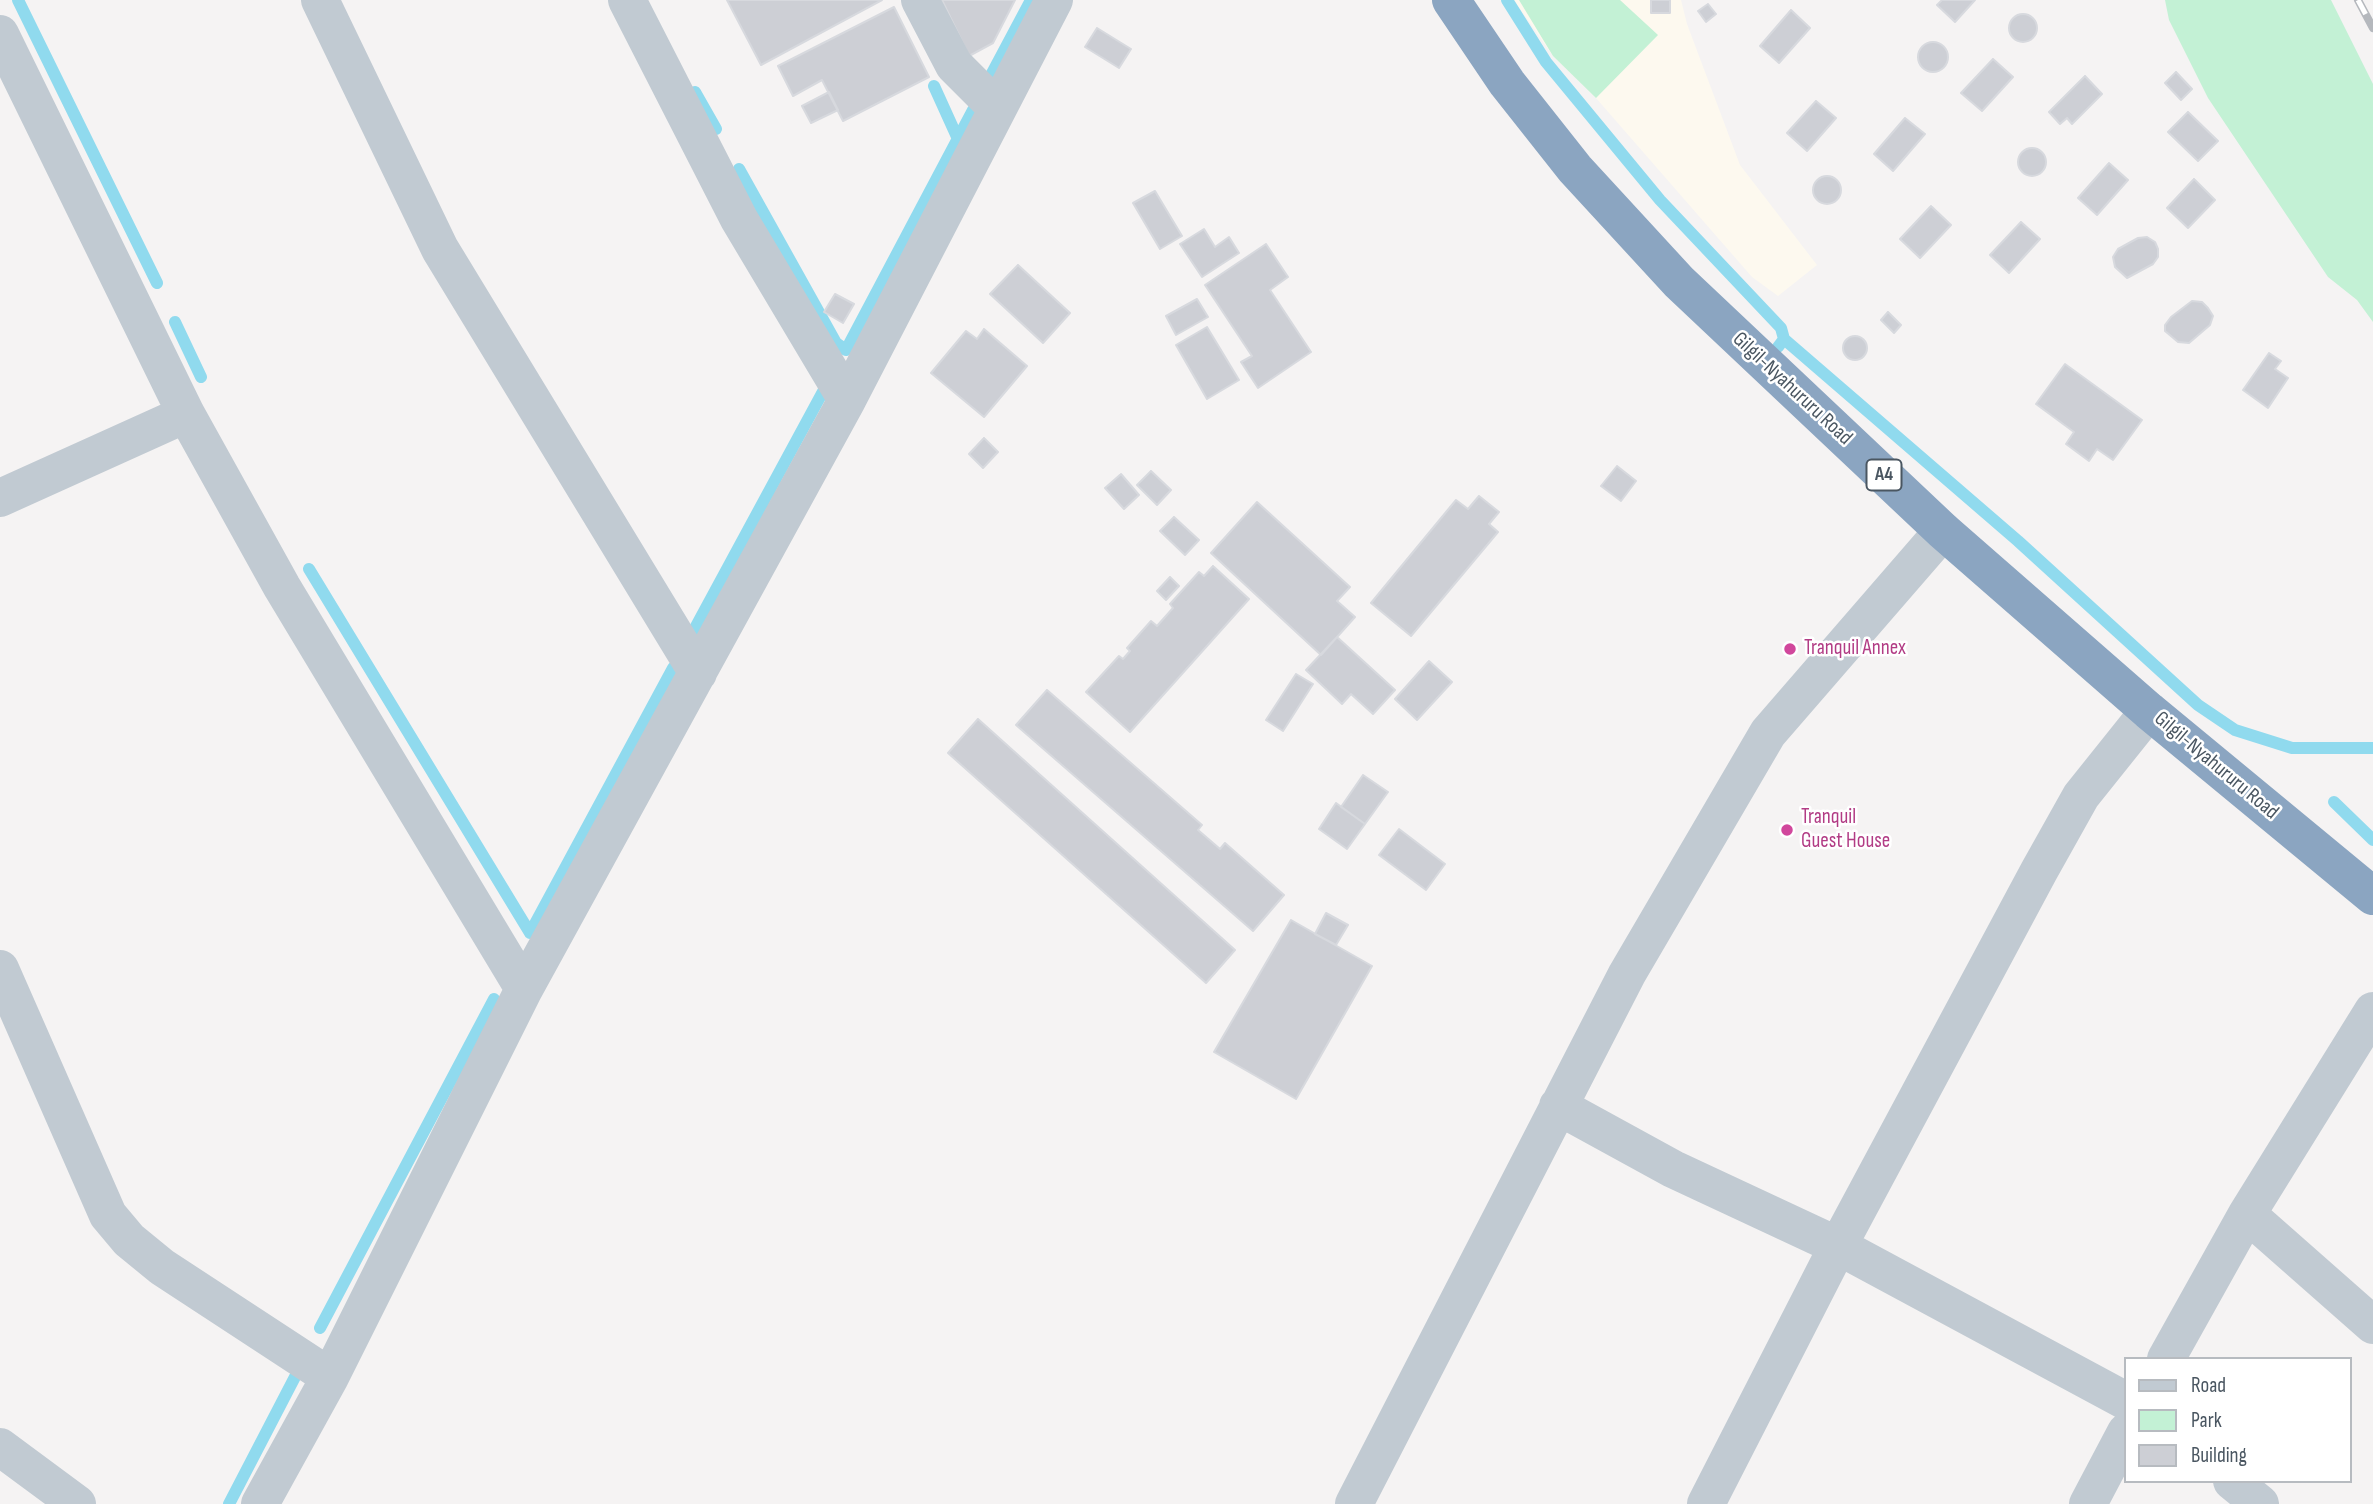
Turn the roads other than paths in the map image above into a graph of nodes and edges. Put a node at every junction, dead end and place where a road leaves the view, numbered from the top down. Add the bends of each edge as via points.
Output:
1 (320, 0) edge
2 (627, 0) edge
3 (920, 0) edge
4 (1054, 0) edge
5 (1451, 0) edge
6 (0, 34) edge
7 (9, 75) edge
8 (997, 108) junction
9 (847, 400) junction
10 (186, 414) junction
11 (0, 498) edge
12 (1943, 531) junction
13 (698, 673) junction
14 (2149, 711) junction
15 (2373, 895) edge
16 (0, 969) edge
17 (524, 989) junction
18 (2370, 1023) edge
19 (1558, 1106) junction
20 (2247, 1214) junction
21 (1838, 1246) junction
22 (2373, 1325) edge
23 (2167, 1357) edge
24 (330, 1377) junction
25 (2124, 1400) edge
26 (2124, 1436) edge
27 (0, 1447) edge
28 (2234, 1483) edge
29 (78, 1504) edge
30 (260, 1504) edge
31 (1354, 1504) edge
32 (1706, 1504) edge
33 (2088, 1504) edge
34 (2260, 1504) edge

1 - 13 street via 440,249
2 - 9 street via 739,219
3 - 8 street via 954,65
4 - 8 street
5 - 12 highway, Gilgil-Nyahururu Road / A4 via 1507,83 1584,179 1679,282
6 - 7 street
7 - 10 street
8 - 9 street
9 - 13 street
10 - 11 street
10 - 17 street via 282,587
12 - 14 highway, Gilgil-Nyahururu Road / A4
12 - 19 street via 1768,733 1627,974
13 - 17 street
14 - 15 highway, Gilgil-Nyahururu Road / A4
14 - 21 street via 2081,796
16 - 24 street via 108,1215 162,1267
17 - 24 street
18 - 20 street
19 - 21 street via 1673,1169
19 - 31 street
20 - 22 street
20 - 23 street
21 - 25 street
21 - 32 street
24 - 30 street
26 - 33 street
27 - 29 street
28 - 34 street

